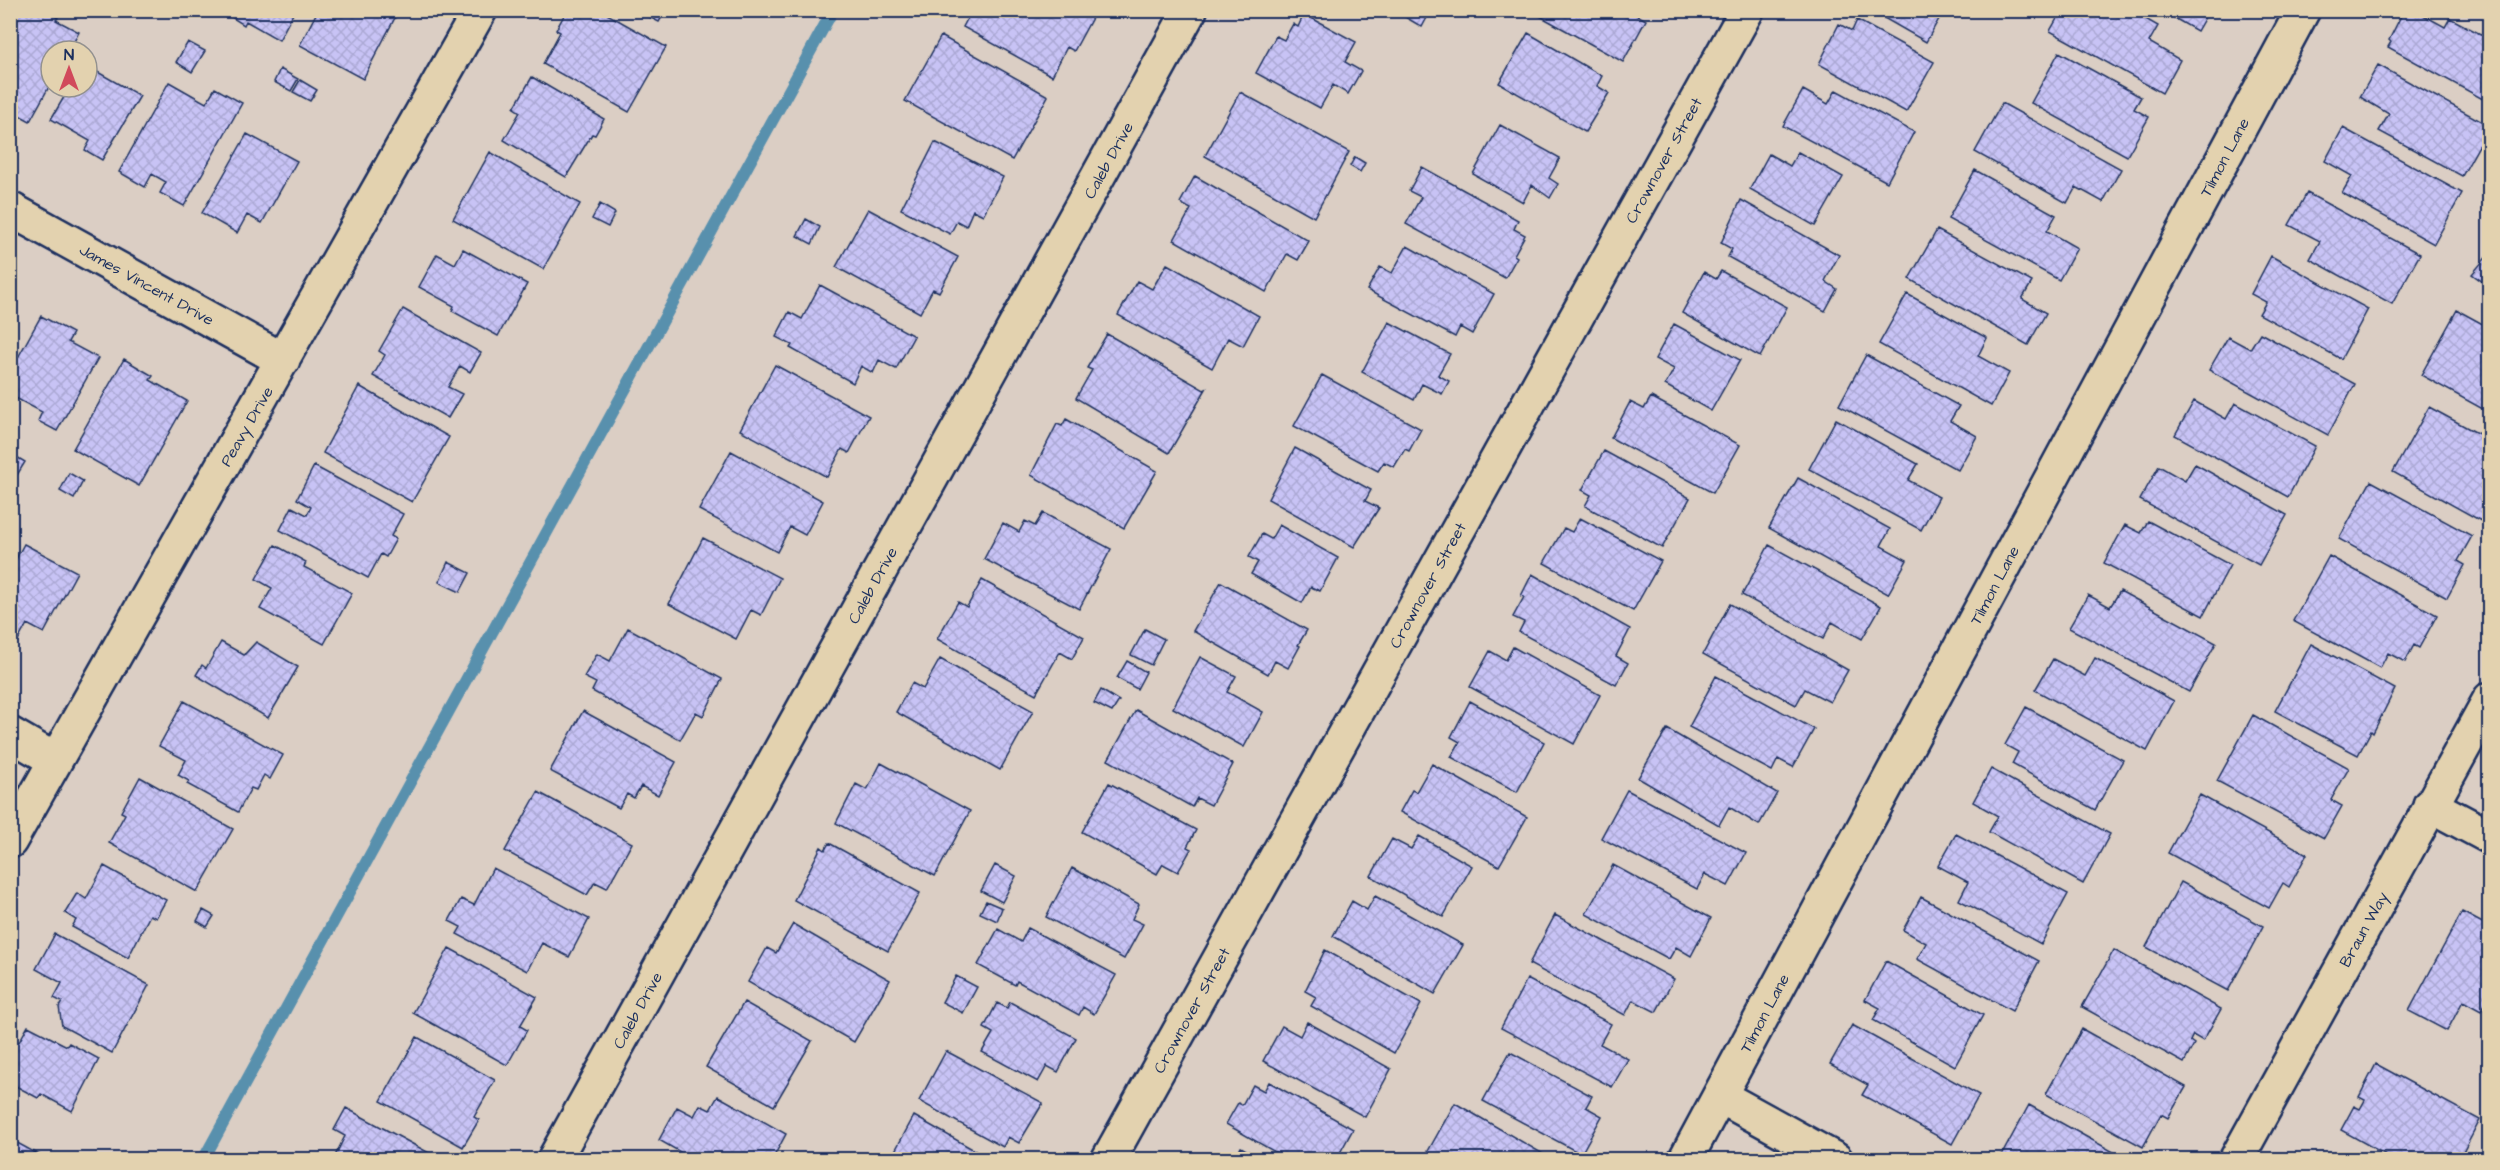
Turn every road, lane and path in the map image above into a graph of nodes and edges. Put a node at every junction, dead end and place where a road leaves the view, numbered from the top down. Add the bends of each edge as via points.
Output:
1 (480, 10) edge
2 (1190, 10) edge
3 (1747, 10) edge
4 (2303, 10) edge
5 (10, 209) edge
6 (283, 360) junction
7 (2490, 699) edge
8 (10, 734) edge
9 (55, 760) junction
10 (2430, 805) junction
11 (2490, 837) edge
12 (10, 841) edge
13 (1720, 1096) junction
14 (554, 1160) edge
15 (1108, 1160) edge
16 (1684, 1160) edge
17 (1836, 1160) edge
18 (2236, 1160) edge

1 - 6 street, Peavy Drive
2 - 14 street, Caleb Drive
3 - 15 street, Crownover Street
4 - 13 street, Tilmon Lane
5 - 6 street, James Vincent Drive
6 - 9 street, Peavy Drive
7 - 10 street, Braun Way
8 - 9 street
9 - 12 street, Peavy Drive
10 - 11 street
10 - 18 street, Braun Way
13 - 16 street, Tilmon Lane
13 - 17 street

